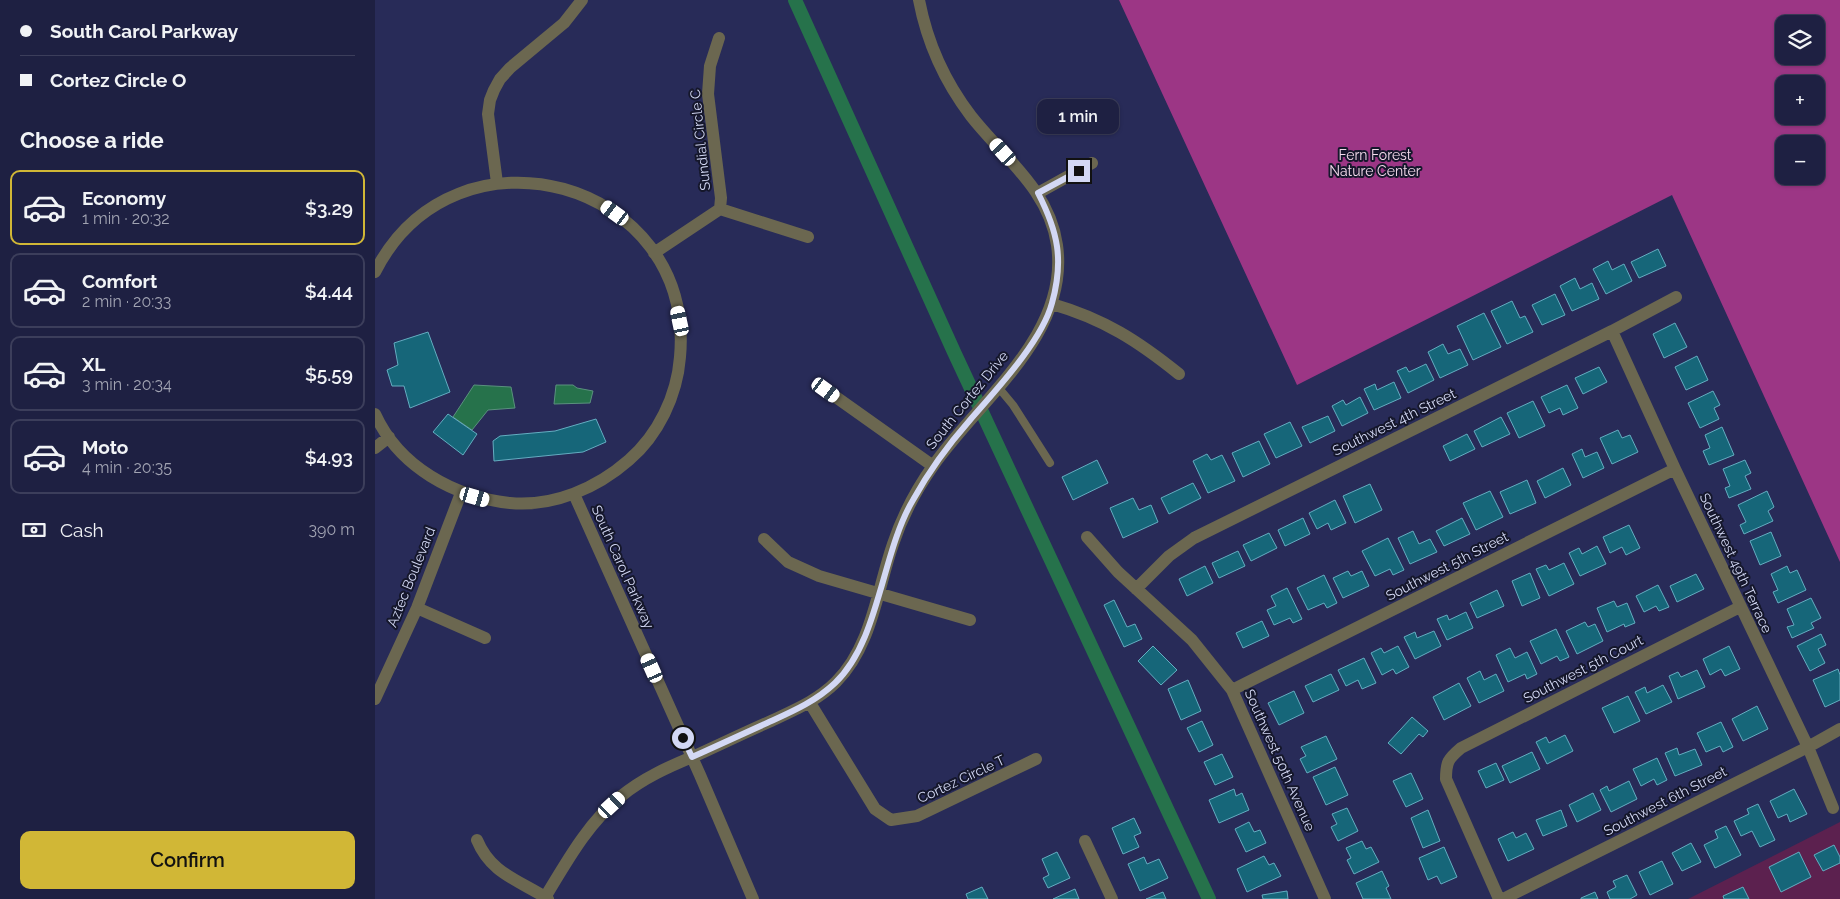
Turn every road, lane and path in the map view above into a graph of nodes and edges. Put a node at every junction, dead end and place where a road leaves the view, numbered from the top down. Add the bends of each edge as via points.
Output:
1 (582, 0) edge
2 (919, 0) edge
3 (719, 38) dead end
4 (1092, 163) dead end
5 (497, 183) junction
6 (1038, 193) junction
7 (720, 209) junction
8 (808, 237) dead end
9 (654, 253) junction
10 (375, 272) edge
11 (1676, 297) dead end
12 (1052, 304) junction
13 (1612, 331) junction
14 (1179, 374) dead end
15 (826, 390) dead end
16 (995, 392) junction
17 (375, 414) edge
18 (389, 437) junction
19 (375, 448) edge
20 (1050, 463) dead end
21 (933, 466) junction
22 (1675, 469) junction
23 (461, 493) junction
24 (574, 494) junction
25 (1087, 537) dead end
26 (763, 539) dead end
27 (1136, 589) junction
28 (878, 593) junction
29 (1740, 607) junction
30 (417, 608) junction
31 (971, 620) dead end
32 (485, 638) dead end
33 (379, 679) edge
34 (1232, 690) junction
35 (375, 698) edge
36 (810, 703) junction
37 (1840, 729) edge
38 (1807, 747) junction
39 (692, 757) junction
40 (1036, 759) dead end
41 (1833, 808) dead end
42 (477, 840) dead end
43 (1085, 841) dead end
44 (546, 898) edge
45 (753, 899) edge
46 (1112, 899) edge
47 (1325, 899) edge
48 (1499, 899) edge
49 (1503, 899) edge

1 - 5 street via 564,23 510,68 489,100
2 - 6 street, South Cortez Drive via 931,44 949,82 971,116
3 - 7 street, Sundial Circle C via 710,66 708,94
4 - 6 street
5 - 9 street via 542,183 586,196 624,220
5 - 10 street via 454,196 417,219 387,251
6 - 12 street, South Cortez Drive via 1058,247
7 - 8 street, Sundial Circle C
7 - 9 street, Sundial Circle C
9 - 24 street via 675,297 680,321 679,369 673,393 655,429 635,455 617,471
11 - 13 street, Southwest 4th Street
12 - 14 street via 1120,331
12 - 16 street, South Cortez Drive via 1036,336
13 - 22 street, Southwest 49th Terrace
13 - 27 street, Southwest 4th Street via 1194,538 1169,556
15 - 21 street
16 - 20 lane via 1013,405
16 - 21 street, South Cortez Drive
17 - 18 street
18 - 19 street
18 - 23 street via 409,460 433,479
21 - 28 street, South Cortez Drive via 900,525
22 - 29 street, Southwest 49th Terrace
22 - 34 street, Southwest 5th Street
23 - 24 street via 488,501 517,504 546,502
23 - 30 street, Aztec Boulevard
24 - 39 street, South Carol Parkway
25 - 27 street, Southwest 50th Avenue
26 - 28 street via 788,562 811,573
27 - 34 street, Southwest 50th Avenue via 1192,640
28 - 31 street
28 - 36 street, South Cortez Drive via 853,661 836,682
29 - 38 street, Southwest 49th Terrace
29 - 48 street, Southwest 5th Court via 1461,748 1451,756 1446,766 1446,779
30 - 32 street
30 - 33 street, Aztec Boulevard
33 - 35 street, Aztec Boulevard
34 - 47 street, Southwest 50th Avenue
36 - 39 street, South Cortez Drive
36 - 40 street, Cortez Circle T via 875,809 891,820 917,816
37 - 38 street, Southwest 6th Street
38 - 41 street, Southwest 49th Terrace
38 - 49 street, Southwest 6th Street
39 - 44 street, South Cortez Drive via 641,782 609,807 587,832
39 - 45 street, South Carol Parkway
42 - 44 street via 483,854 498,870
43 - 46 street

